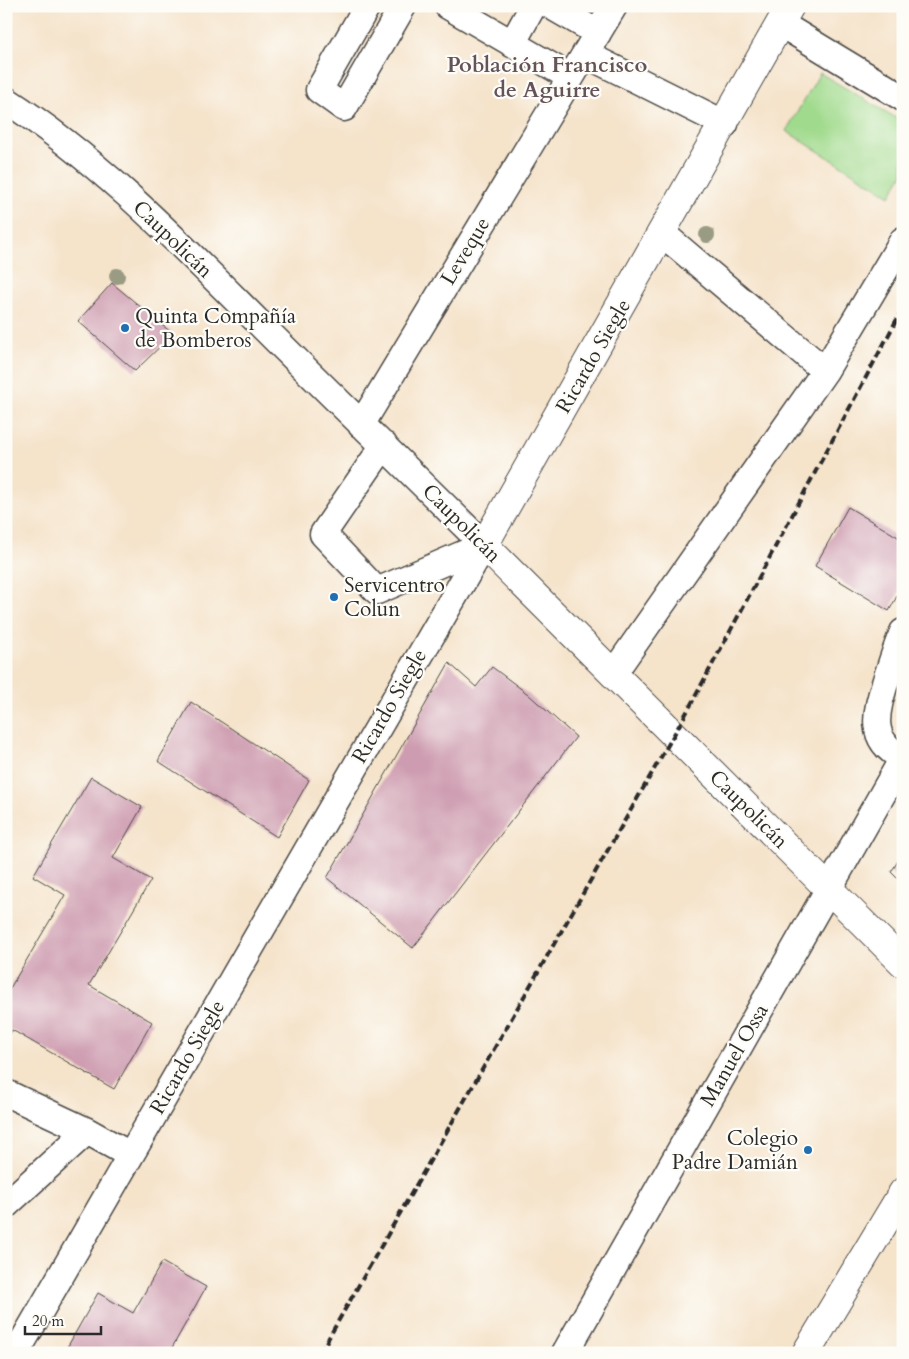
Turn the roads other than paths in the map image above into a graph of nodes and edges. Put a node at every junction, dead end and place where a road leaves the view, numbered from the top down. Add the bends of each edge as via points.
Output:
1 (367, 6) edge
2 (403, 6) edge
3 (448, 6) edge
4 (533, 6) edge
5 (551, 6) edge
6 (614, 6) edge
7 (786, 15) edge
8 (591, 43) junction
9 (512, 44) junction
10 (570, 77) junction
11 (903, 98) edge
12 (6, 100) edge
13 (725, 124) junction
14 (663, 234) junction
15 (903, 240) edge
16 (825, 371) junction
17 (361, 425) junction
18 (384, 445) junction
19 (484, 545) junction
20 (903, 632) edge
21 (613, 674) junction
22 (903, 758) edge
23 (828, 888) junction
24 (903, 963) edge
25 (6, 1094) edge
26 (87, 1131) junction
27 (130, 1155) junction
28 (903, 1192) edge
29 (6, 1206) edge
30 (16, 1353) edge
31 (565, 1353) edge
32 (806, 1353) edge

1 - 2 street via 319,90 344,108
3 - 9 street
4 - 9 street
5 - 8 street
6 - 8 street, Leveque
7 - 11 street
7 - 13 main road, Ricardo Siegle
8 - 10 street, Leveque
8 - 13 street
9 - 10 street
10 - 17 street, Leveque
12 - 17 street, Caupolicán via 104,173
13 - 14 main road, Ricardo Siegle
14 - 16 street
14 - 19 main road, Ricardo Siegle
15 - 16 street
16 - 21 street
17 - 18 street, Caupolicán
18 - 19 street, Caupolicán
18 - 19 street via 323,534 376,591
19 - 21 main road, Caupolicán
19 - 27 street, Ricardo Siegle
20 - 22 street via 876,717 877,729 884,742
21 - 23 main road, Caupolicán
22 - 23 street, Manuel Ossa
23 - 24 main road, Caupolicán
23 - 31 street, Manuel Ossa
25 - 26 street
26 - 27 street
26 - 29 street
27 - 30 street, Ricardo Siegle
28 - 32 main road

